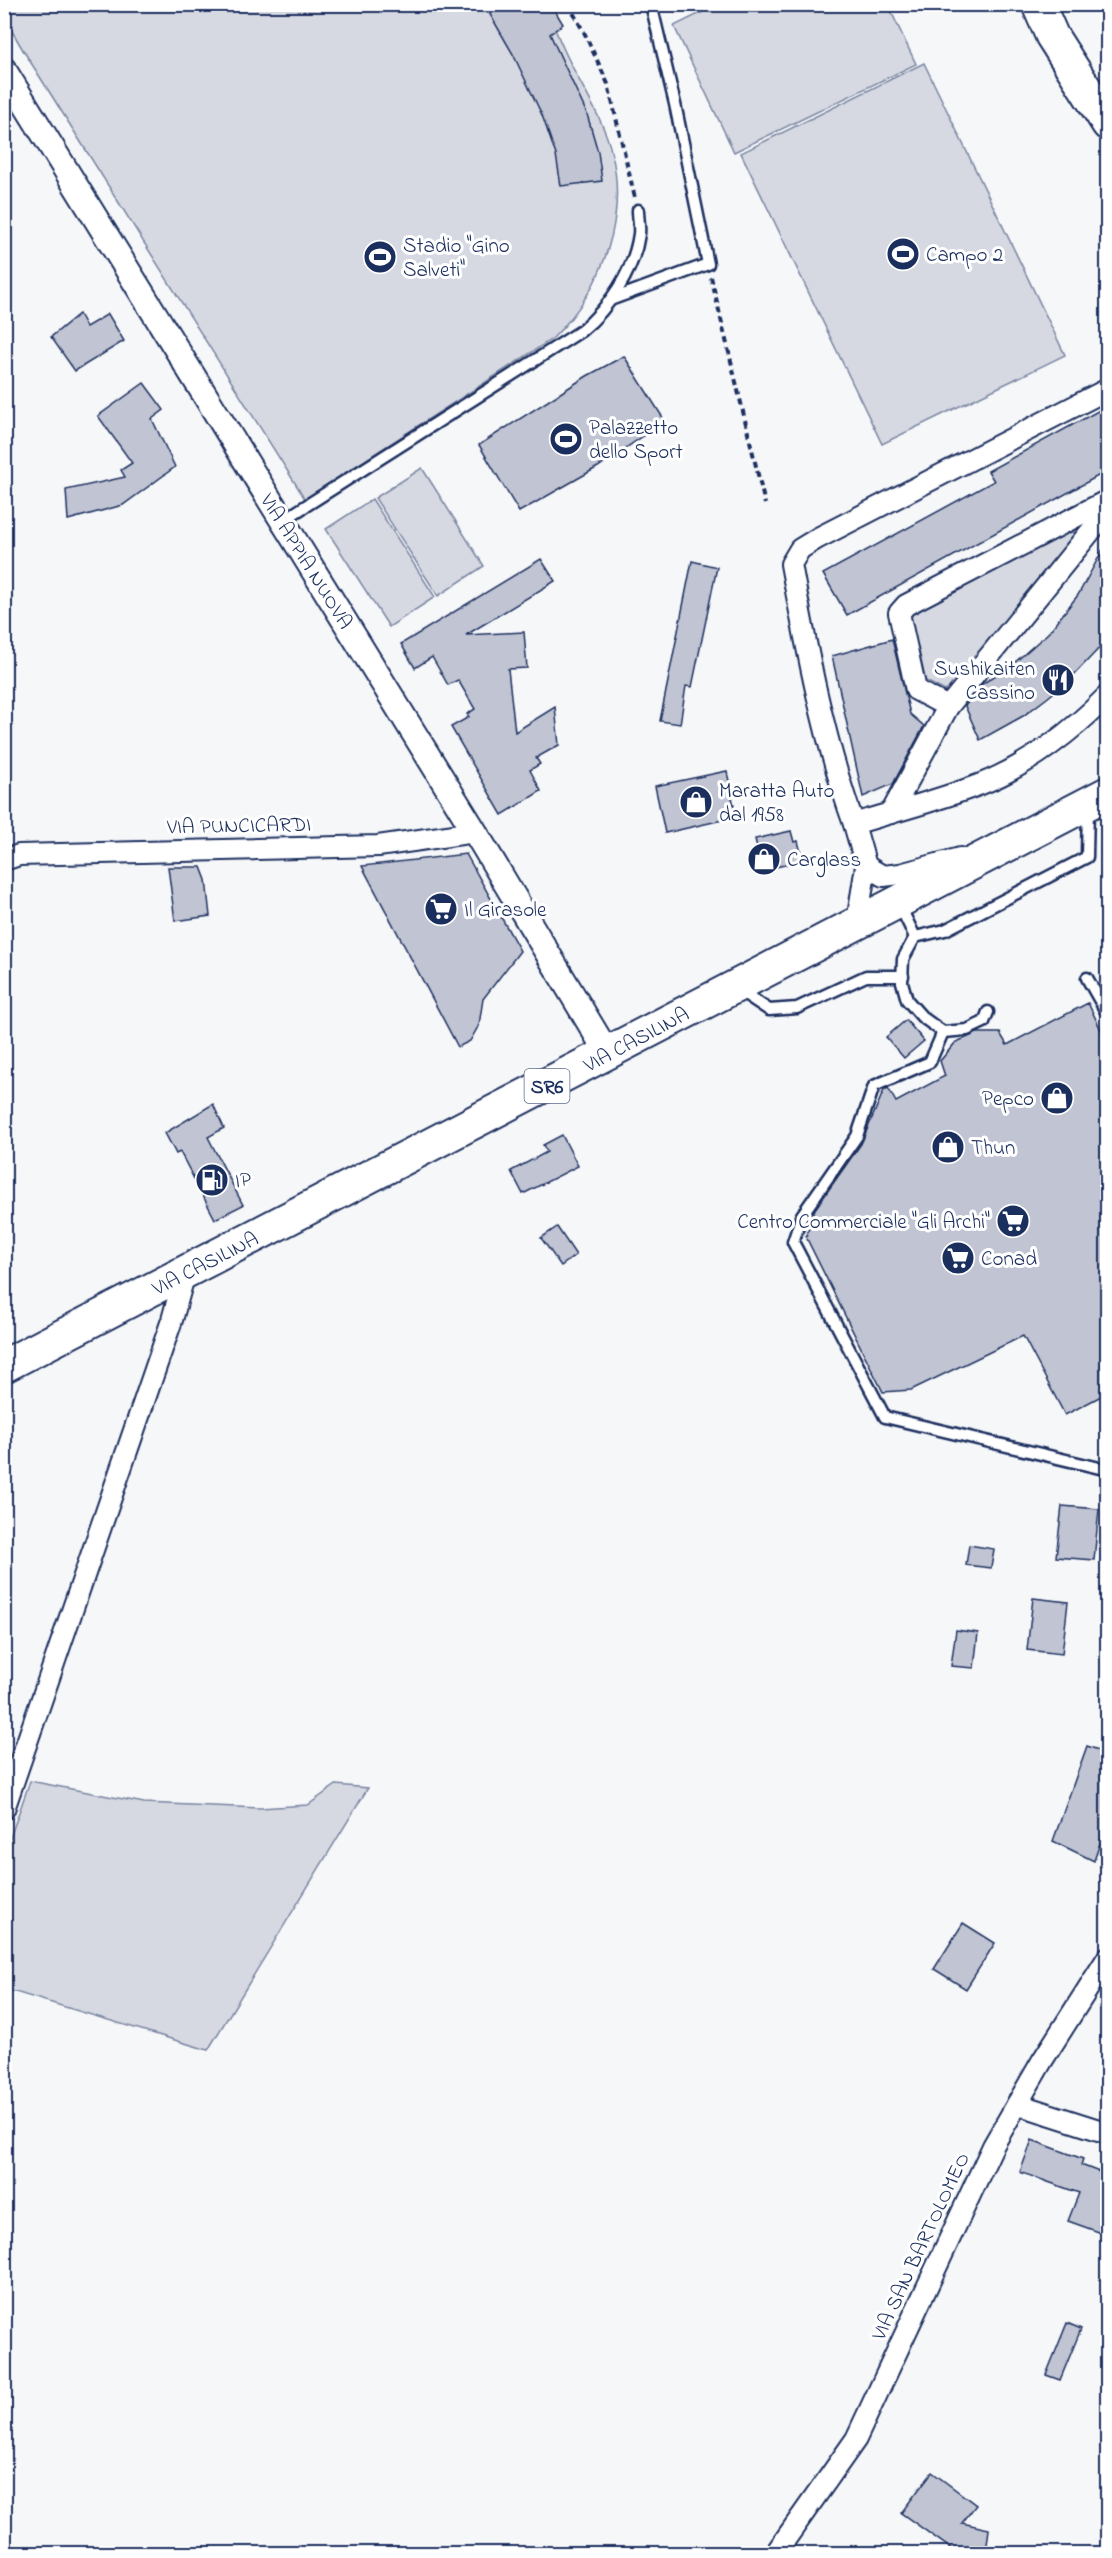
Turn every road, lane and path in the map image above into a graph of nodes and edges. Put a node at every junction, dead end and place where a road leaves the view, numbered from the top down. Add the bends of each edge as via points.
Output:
1 (568, 4) edge
2 (651, 4) edge
3 (1042, 5) edge
4 (4, 70) edge
5 (1107, 92) edge
6 (1107, 124) edge
7 (638, 210) joint
8 (708, 264) junction
9 (609, 300) junction
10 (1107, 389) edge
11 (1107, 500) edge
12 (765, 504) dead end
13 (1107, 510) edge
14 (282, 521) junction
15 (1107, 695) edge
16 (948, 707) junction
17 (1098, 798) edge
18 (891, 813) junction
19 (854, 824) junction
20 (475, 832) junction
21 (999, 848) junction
22 (4, 860) edge
23 (866, 866) junction
24 (897, 901) junction
25 (857, 922) junction
26 (915, 937) junction
27 (903, 976) junction
28 (1087, 978) dead end
29 (734, 987) junction
30 (988, 1012) dead end
31 (1107, 1015) edge
32 (943, 1032) junction
33 (608, 1054) junction
34 (185, 1273) junction
35 (4, 1366) edge
36 (1107, 1470) edge
37 (4, 1809) edge
38 (1107, 1957) edge
39 (1017, 2104) junction
40 (1107, 2133) edge
41 (775, 2553) edge

1 - 7 path via 608,84
2 - 8 lane
3 - 5 main road via 1066,27
3 - 6 main road via 1052,36
4 - 14 street, VIA APPIA NUOVA
7 - 9 lane via 639,233 626,273
8 - 9 lane
8 - 12 path
9 - 14 lane via 600,315 582,331
10 - 19 street via 818,538 801,549 791,564 840,787
11 - 16 street via 906,604 899,613 916,690
13 - 16 street
14 - 20 street, VIA APPIA NUOVA
15 - 18 street via 1075,725 1024,761 982,784
16 - 18 street
17 - 21 main road, VIA CASILINA / SR6
17 - 26 lane via 1087,857 945,930
18 - 19 street
19 - 23 street
20 - 22 street, VIA PUNCICARDI via 378,846 66,853 19,855
20 - 33 street, VIA APPIA NUOVA
21 - 23 street via 900,874 883,876
21 - 24 main road, VIA CASILINA / SR6
23 - 25 street
24 - 25 main road, VIA CASILINA / SR6
24 - 26 lane
25 - 29 main road, VIA CASILINA / SR6
26 - 27 lane via 903,959
27 - 29 lane via 866,976 797,1008 769,1010
27 - 32 lane via 907,1000
28 - 31 lane
29 - 33 main road, VIA CASILINA / SR6
30 - 32 lane via 984,1022 967,1030
32 - 36 lane via 930,1062 874,1086 857,1136 802,1215 793,1242 885,1417
33 - 34 main road, VIA CASILINA / SR6
34 - 35 main road, VIA CASILINA / SR6
34 - 37 street
38 - 39 street, VIA SAN BARTOLOMEO
39 - 40 street
39 - 41 street, VIA SAN BARTOLOMEO via 993,2146 856,2439

